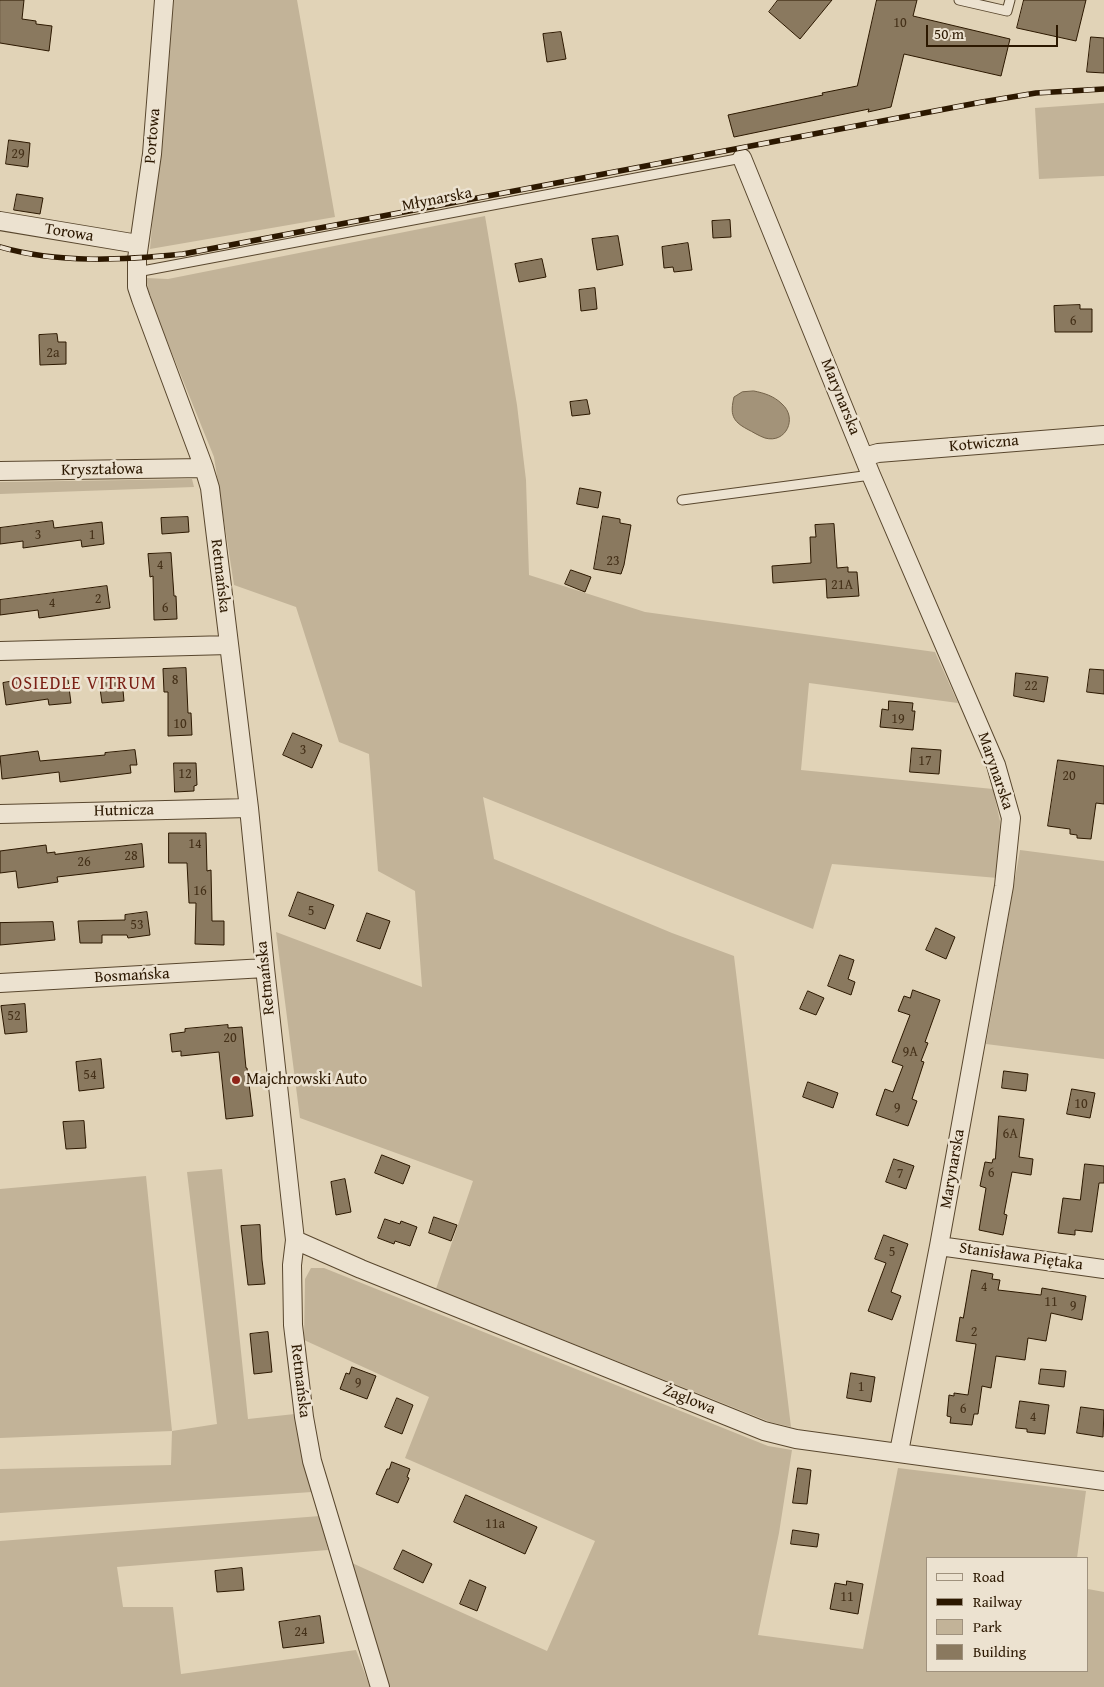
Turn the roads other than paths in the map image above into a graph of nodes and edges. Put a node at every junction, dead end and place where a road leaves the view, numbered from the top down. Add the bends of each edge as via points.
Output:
1 (164, 0) edge
2 (959, 0) edge
3 (1010, 0) edge
4 (742, 158) joint
5 (0, 221) edge
6 (138, 244) junction
7 (137, 272) junction
8 (1104, 435) edge
9 (864, 457) junction
10 (204, 468) junction
11 (0, 472) edge
12 (871, 474) junction
13 (682, 500) dead end
14 (229, 645) junction
15 (0, 651) edge
16 (249, 808) junction
17 (0, 814) edge
18 (265, 968) junction
19 (0, 983) edge
20 (295, 1240) junction
21 (939, 1246) junction
22 (1104, 1269) edge
23 (899, 1452) junction
24 (1104, 1481) edge
25 (380, 1687) edge

1 - 6 street, Portowa via 152,154
2 - 3 lane via 1007,11
4 - 7 lane, Młynarska
4 - 9 street, Marynarska
5 - 6 street, Torowa
6 - 7 street, Portowa
7 - 10 street, Retmańska via 140,299
8 - 9 street, Kotwiczna via 878,453
9 - 12 street, Marynarska
10 - 11 street, Kryształowa
10 - 14 street, Retmańska via 210,488
12 - 13 lane
12 - 21 street, Marynarska via 996,766 1011,818 1004,886
14 - 15 street
14 - 16 street, Retmańska
16 - 17 street, Hutnicza
16 - 18 street, Retmańska
18 - 19 street, Bosmańska
18 - 20 street, Retmańska
20 - 23 street, Żaglowa via 764,1431 796,1440
20 - 25 street, Retmańska via 293,1325 312,1461
21 - 22 street, Stanisława Piętaka
21 - 23 street, Marynarska
23 - 24 street, Żaglowa

